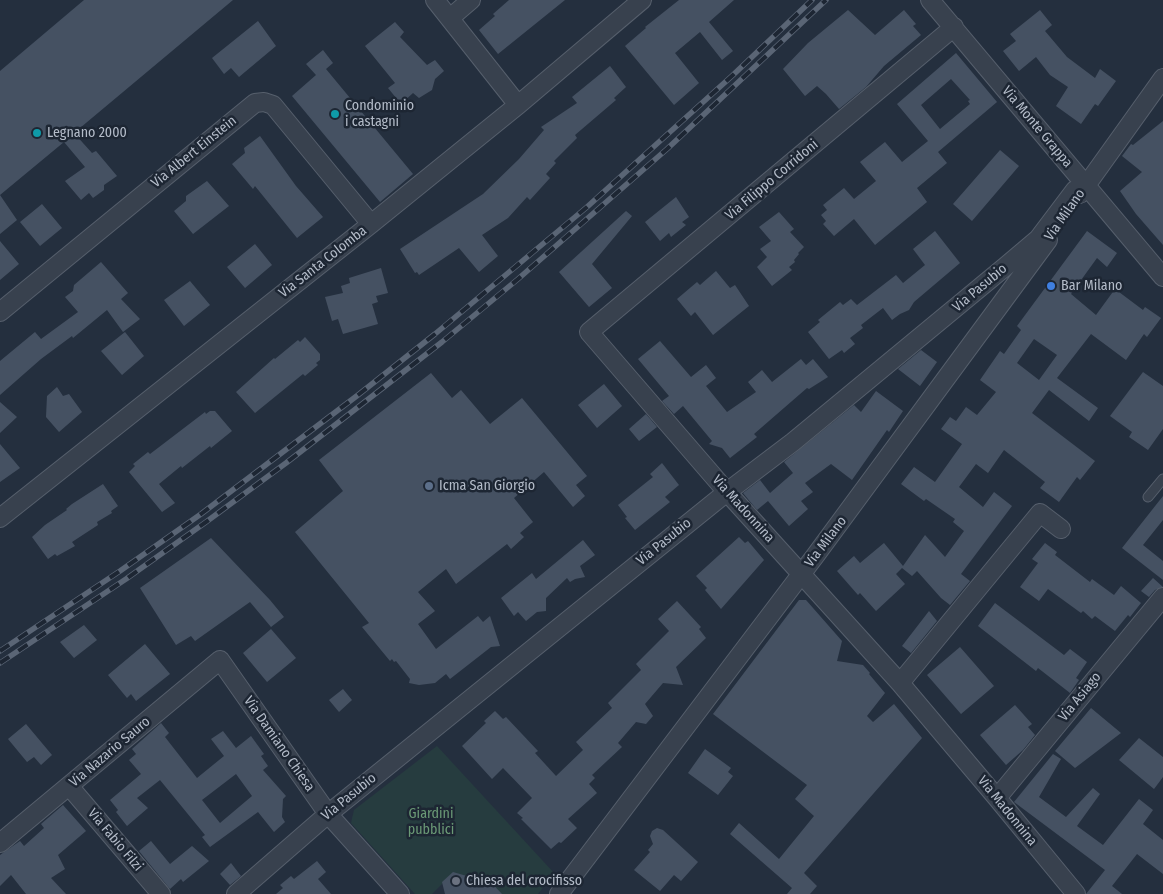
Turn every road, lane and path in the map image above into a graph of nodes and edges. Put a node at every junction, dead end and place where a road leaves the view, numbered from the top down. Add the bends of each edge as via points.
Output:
1 (435, 0) edge
2 (471, 0) edge
3 (642, 0) edge
4 (930, 0) edge
5 (450, 18) junction
6 (954, 27) junction
7 (1163, 78) edge
8 (518, 105) junction
9 (1086, 185) junction
10 (371, 224) junction
11 (1163, 276) edge
12 (0, 312) edge
13 (589, 332) joint
14 (1163, 479) edge
15 (727, 492) junction
16 (1148, 497) dead end
17 (0, 518) edge
18 (1061, 529) dead end
19 (802, 574) junction
20 (1163, 597) edge
21 (220, 660) joint
22 (900, 683) junction
23 (70, 786) junction
24 (997, 798) junction
25 (328, 814) junction
26 (0, 843) edge
27 (1065, 890) edge
28 (161, 894) edge
29 (236, 894) edge
30 (400, 894) edge
31 (558, 894) edge

1 - 5 street
2 - 5 street
3 - 8 street, Via Santa Colomba
4 - 6 street, Via Monte Grappa
5 - 8 street
6 - 9 street, Via Monte Grappa
6 - 13 street, Via Filippo Corridoni
7 - 9 street
8 - 10 street, Via Santa Colomba
9 - 11 street, Via Monte Grappa
9 - 15 street, Via Pasubio via 1075,190 1032,245 793,442
9 - 19 street, Via Milano
10 - 12 street, Via Albert Einstein via 274,105 255,103
10 - 17 street, Via Santa Colomba
13 - 15 street, Via Madonnina
14 - 16 lane
15 - 19 street, Via Madonnina
15 - 25 street, Via Pasubio
18 - 22 street via 1040,513
19 - 22 street, Via Madonnina
19 - 31 street, Via Milano
20 - 24 street, Via Asiago
21 - 23 street, Via Nazario Sauro
21 - 25 street, Via Damiano Chiesa
22 - 24 street, Via Madonnina
23 - 26 street, Via Nazario Sauro
23 - 28 street, Via Fabio Filzi
24 - 27 street, Via Madonnina
25 - 29 street, Via Pasubio
25 - 30 street, Via Damiano Chiesa

